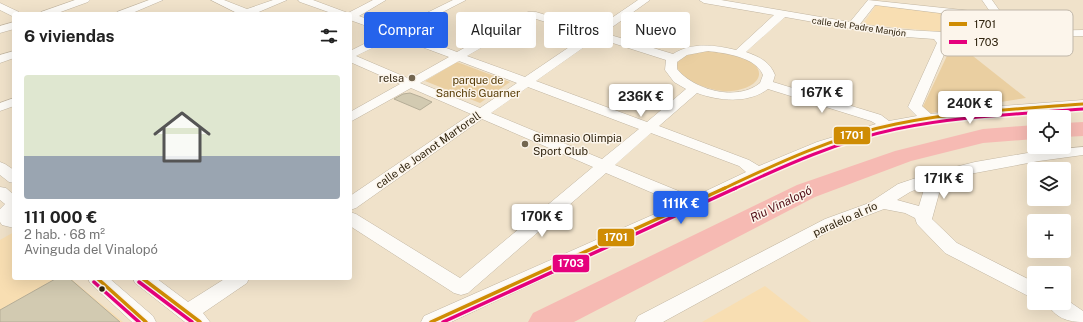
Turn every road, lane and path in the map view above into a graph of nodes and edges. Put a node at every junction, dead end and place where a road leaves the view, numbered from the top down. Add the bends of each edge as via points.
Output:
1 (12, 0) edge
2 (85, 0) edge
3 (216, 0) edge
4 (282, 0) edge
5 (303, 0) edge
6 (381, 0) edge
7 (462, 0) edge
8 (645, 0) edge
9 (704, 0) edge
10 (987, 0) edge
11 (149, 1) edge
12 (873, 1) edge
13 (0, 5) edge
14 (944, 10) edge
15 (994, 10) edge
16 (12, 12) edge
17 (51, 12) edge
18 (125, 12) edge
19 (243, 12) edge
20 (252, 12) edge
21 (338, 12) edge
22 (438, 12) edge
23 (782, 14) junction
24 (352, 15) edge
25 (352, 17) edge
26 (544, 18) edge
27 (364, 22) edge
28 (613, 22) edge
29 (12, 26) edge
30 (852, 27) junction
31 (0, 30) edge
32 (1073, 33) edge
33 (1083, 33) edge
34 (937, 36) junction
35 (941, 36) edge
36 (613, 39) edge
37 (941, 41) edge
38 (367, 48) edge
39 (432, 48) edge
40 (576, 48) edge
41 (941, 48) edge
42 (739, 53) junction
43 (12, 55) edge
44 (352, 56) edge
45 (457, 57) junction
46 (352, 58) edge
47 (673, 58) junction
48 (0, 59) edge
49 (412, 83) junction
50 (525, 83) junction
51 (766, 84) junction
52 (694, 89) junction
53 (12, 103) edge
54 (1083, 104) edge
55 (0, 107) edge
56 (481, 113) junction
57 (352, 117) edge
58 (928, 118) junction
59 (887, 126) junction
60 (650, 128) junction
61 (1083, 151) edge
62 (605, 166) junction
63 (758, 173) junction
64 (936, 176) junction
65 (0, 192) edge
66 (12, 202) edge
67 (352, 203) edge
68 (882, 203) junction
69 (12, 206) edge
70 (687, 206) junction
71 (924, 215) junction
72 (352, 219) edge
73 (8, 224) edge
74 (98, 280) edge
75 (145, 280) edge
76 (238, 280) edge
77 (1027, 287) edge
78 (461, 288) junction
79 (470, 305) junction
80 (1067, 310) edge
81 (195, 317) edge
82 (146, 322) edge
83 (431, 322) edge
84 (645, 322) edge
85 (1083, 322) edge

1 - 13 street
2 - 17 street
3 - 19 street
4 - 20 street
5 - 21 street
6 - 24 street
7 - 22 street
8 - 28 street, calle de Joanot Martorell
9 - 23 street, calle del Padre Manjón
10 - 15 street
11 - 18 street
12 - 14 street
12 - 30 street
13 - 16 street
23 - 30 street, calle del Padre Manjón
23 - 42 street
25 - 27 street
26 - 45 street via 532,14
29 - 31 street
30 - 34 street, calle del Padre Manjón
32 - 33 street, calle del Padre Manjón
34 - 35 street, calle del Padre Manjón
34 - 37 street
36 - 47 street
38 - 44 street
39 - 45 street
40 - 50 street, calle de Joanot Martorell
41 - 58 street via 915,107
42 - 47 street via 724,49 693,49
42 - 51 street via 760,63 768,77
43 - 48 street
45 - 49 street
45 - 50 street
46 - 49 street
47 - 52 street via 670,71
49 - 56 street
49 - 57 street
50 - 56 street, calle de Joanot Martorell
50 - 60 street
51 - 52 street via 759,90 729,96
51 - 59 street via 876,118
52 - 60 street
53 - 55 street
54 - 58 street via 959,113
56 - 62 street
56 - 67 street, calle de Joanot Martorell
58 - 59 street
59 - 63 street via 817,147
60 - 62 street
60 - 63 street via 744,164
61 - 64 street, paralelo al río via 1039,156
62 - 70 street via 675,196
62 - 78 street
63 - 70 street
64 - 68 street, paralelo al río via 904,188
64 - 71 street
65 - 66 street
68 - 71 street via 909,208
68 - 84 street, paralelo al río via 831,223
69 - 73 street via 5,214
70 - 79 street
71 - 77 street via 923,220 951,248
72 - 78 street
74 - 82 street
75 - 81 street
76 - 81 street
78 - 79 street
79 - 83 street
80 - 85 street

